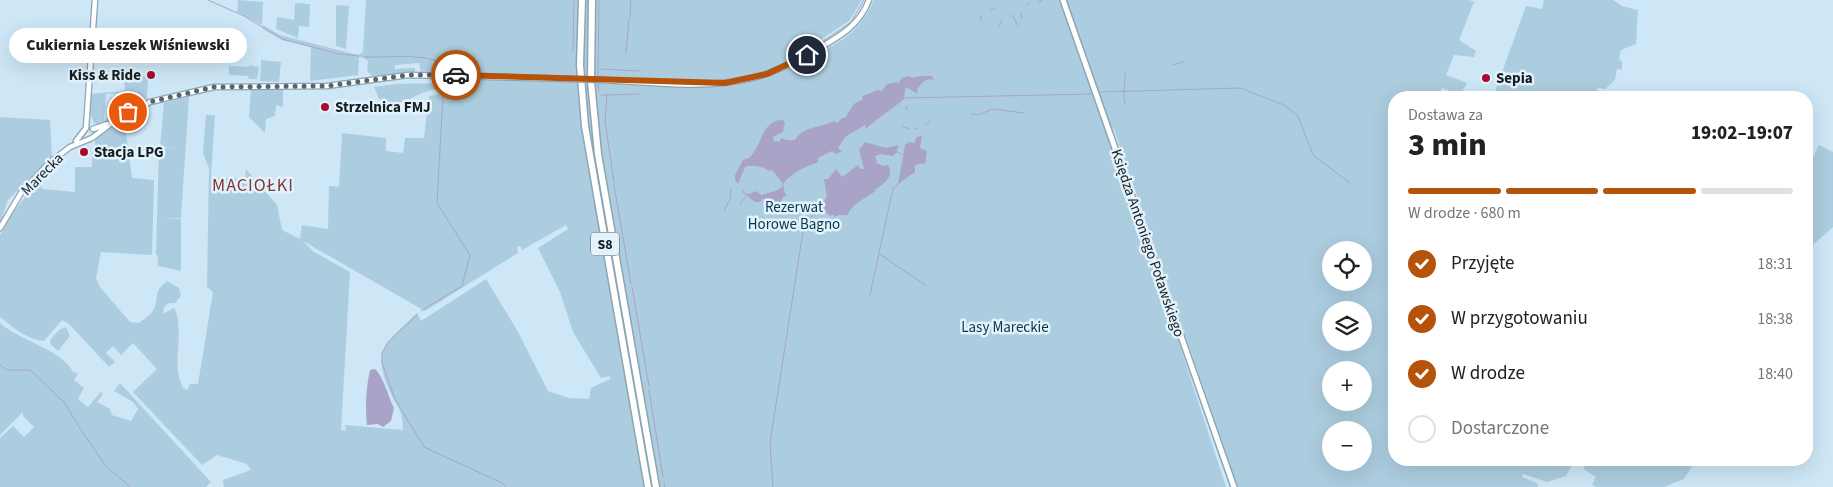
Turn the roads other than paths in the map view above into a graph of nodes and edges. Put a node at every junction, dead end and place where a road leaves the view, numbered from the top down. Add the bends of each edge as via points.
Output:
1 (95, 0) edge
2 (582, 0) edge
3 (592, 0) edge
4 (869, 0) edge
5 (1063, 0) edge
6 (91, 130) junction
7 (85, 136) junction
8 (0, 228) edge
9 (648, 487) edge
10 (656, 487) edge
11 (1234, 487) edge

1 - 6 street via 86,113
2 - 9 highway, S8 via 580,65 587,135
3 - 10 highway, S8 via 591,81 596,137
4 - 6 street, bridge via 861,17 846,32 795,62 761,76 725,83 413,75 327,86 214,87 150,102 112,123
5 - 11 main road, Księdza Antoniego Poławskiego
6 - 7 street
6 - 7 street via 92,138
7 - 8 street, Marecka via 32,180

